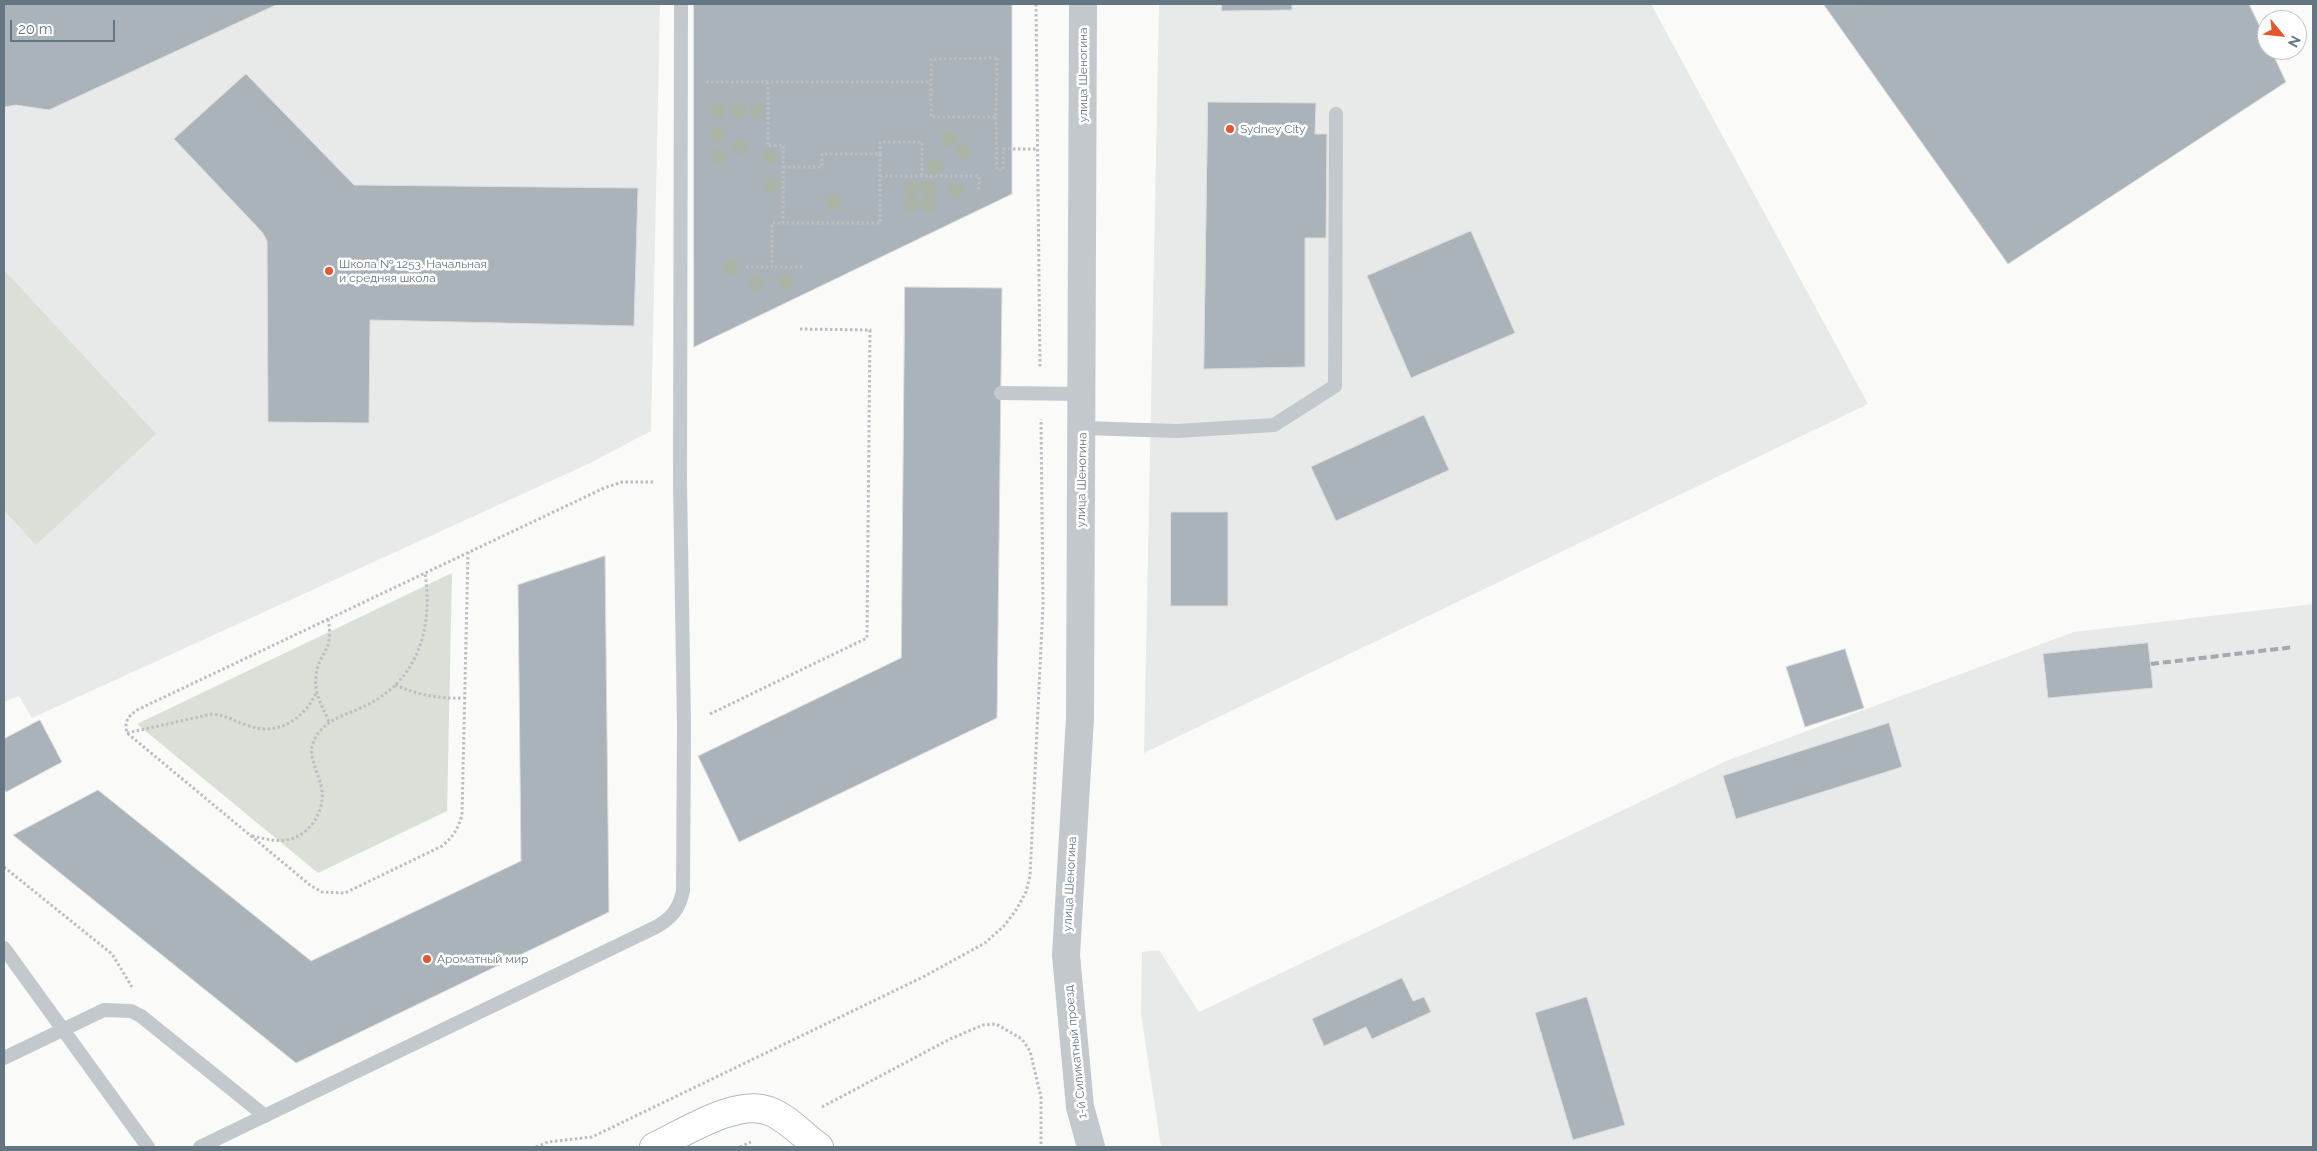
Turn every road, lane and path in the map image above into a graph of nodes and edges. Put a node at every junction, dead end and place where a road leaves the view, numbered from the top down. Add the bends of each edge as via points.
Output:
1 (680, 4) edge
2 (1036, 4) edge
3 (1083, 4) edge
4 (702, 82) dead end
5 (768, 82) junction
6 (931, 82) junction
7 (1336, 114) dead end
8 (996, 116) junction
9 (1038, 149) junction
10 (880, 154) junction
11 (783, 167) junction
12 (880, 176) junction
13 (922, 176) junction
14 (979, 191) dead end
15 (783, 224) junction
16 (746, 267) dead end
17 (772, 267) junction
18 (802, 267) dead end
19 (799, 329) dead end
20 (1000, 393) dead end
21 (1040, 394) junction
22 (1083, 394) junction
23 (1083, 428) junction
24 (680, 483) junction
25 (468, 552) junction
26 (425, 573) junction
27 (328, 619) junction
28 (395, 685) junction
29 (316, 693) junction
30 (465, 698) junction
31 (329, 722) junction
32 (684, 726) junction
33 (127, 733) junction
34 (249, 835) junction
35 (4, 867) edge
36 (4, 948) edge
37 (1066, 955) joint
38 (141, 1016) junction
39 (63, 1030) junction
40 (4, 1058) edge
41 (266, 1116) junction
42 (790, 1124) junction
43 (148, 1147) edge
44 (200, 1147) edge
45 (536, 1147) edge
46 (654, 1147) edge
47 (740, 1147) edge
48 (819, 1147) edge
49 (1041, 1147) edge
50 (1090, 1147) edge

1 - 24 lane
2 - 9 path
3 - 22 street, улица Шеногина
4 - 5 path
5 - 6 path
5 - 11 path via 768,146 783,146
6 - 8 path via 931,117
6 - 8 path via 931,59 997,58
7 - 23 lane via 1334,386 1274,425 1177,431
8 - 9 path via 997,170 1003,170 1003,149
9 - 21 path
10 - 11 path via 822,154 822,167
10 - 12 path
10 - 13 path via 880,142 922,142
11 - 15 path
12 - 13 path
12 - 15 path via 880,223
13 - 14 path via 979,176
15 - 17 path via 772,223
16 - 17 path
17 - 18 path
19 - 32 path via 870,330 867,638
20 - 21 lane
21 - 22 lane
21 - 45 path via 1042,605 1030,866 1026,892 1016,910 1005,925 984,943 923,977 592,1137 548,1142
22 - 23 street, улица Шеногина
23 - 37 street, улица Шеногина via 1080,718
24 - 25 path via 622,482
24 - 32 lane
25 - 26 path
25 - 30 path
26 - 27 path
26 - 28 path via 427,621 408,673
27 - 29 path via 331,640 317,671
27 - 33 path via 137,710 128,716
28 - 30 path via 432,698
28 - 31 path via 369,705
29 - 31 path
29 - 33 path via 306,712 281,726 249,726 212,714
30 - 34 path via 462,815 453,838 442,846 345,893 332,894 310,885
31 - 34 path via 314,741 311,759 322,788 317,819 304,833 287,840 273,841
32 - 41 lane via 683,891 680,904 668,920
33 - 34 path
35 - 38 path via 112,954 134,991
36 - 39 lane
37 - 50 street, 1-й Силикатный проезд via 1080,1107
38 - 39 lane via 124,1010 104,1010
38 - 41 lane
39 - 40 lane
39 - 43 lane
41 - 44 lane
42 - 46 street via 768,1110 736,1108
42 - 47 path
42 - 48 street
42 - 49 path via 950,1039 983,1025 996,1024 1022,1039 1030,1051 1041,1097

